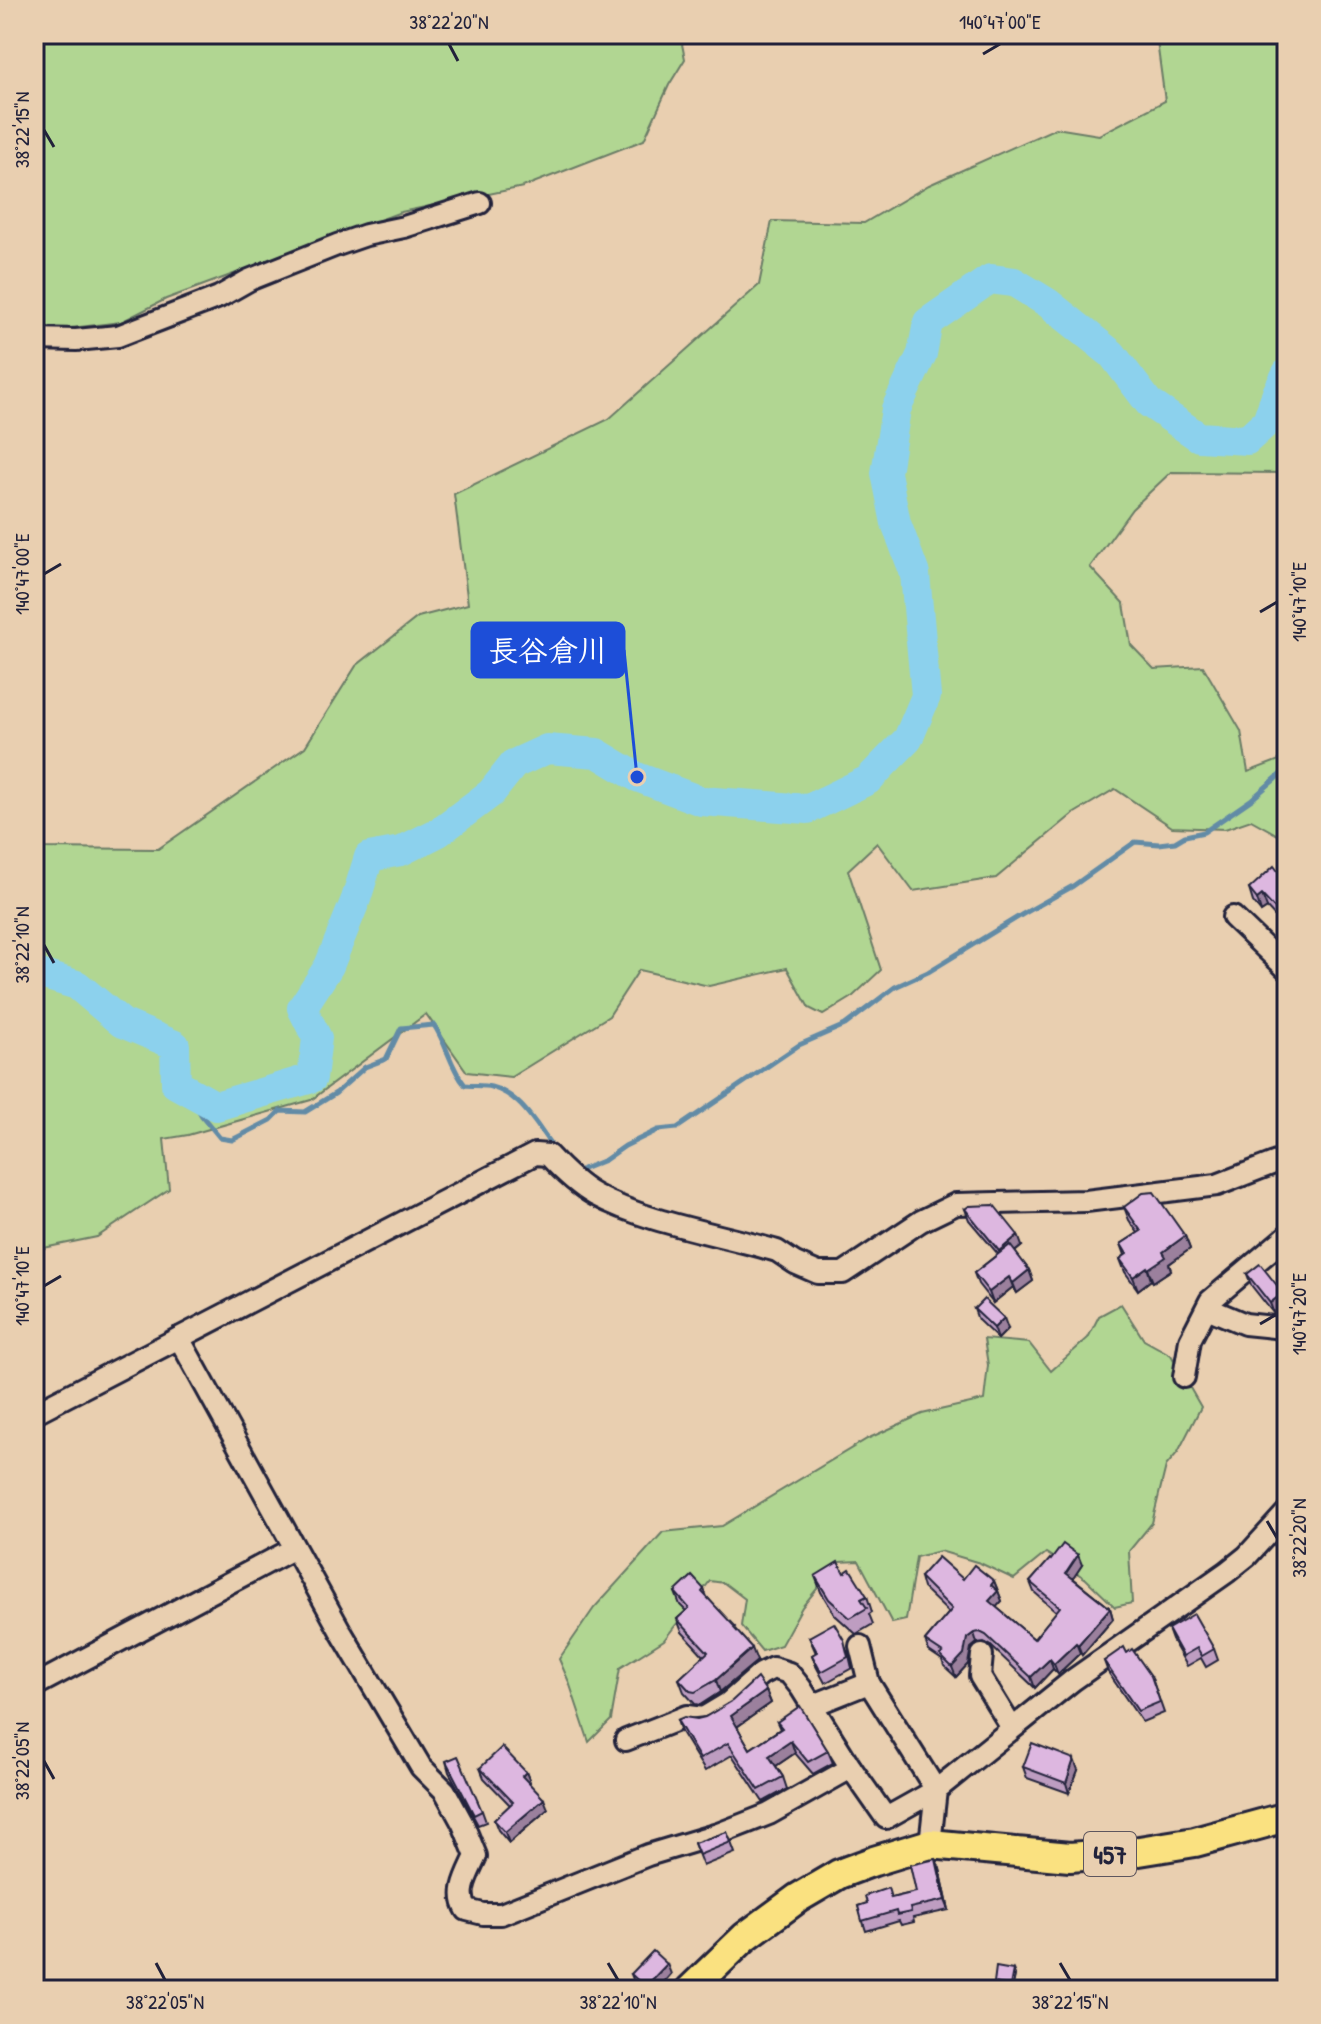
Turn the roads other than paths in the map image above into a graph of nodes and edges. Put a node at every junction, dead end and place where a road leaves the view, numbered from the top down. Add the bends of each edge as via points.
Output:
1 (480, 203) dead end
2 (34, 339) edge
3 (1233, 917) dead end
4 (1287, 969) edge
5 (1287, 1158) edge
6 (1287, 1236) edge
7 (1207, 1308) junction
8 (1287, 1326) edge
9 (179, 1338) junction
10 (1184, 1377) dead end
11 (34, 1413) edge
12 (1287, 1512) edge
13 (293, 1549) junction
14 (860, 1646) dead end
15 (982, 1655) dead end
16 (869, 1683) junction
17 (34, 1686) edge
18 (811, 1706) junction
19 (1012, 1728) junction
20 (626, 1740) dead end
21 (851, 1768) junction
22 (936, 1790) junction
23 (1287, 1817) edge
24 (930, 1844) junction
25 (690, 1990) edge

1 - 2 street via 337,245 118,336
3 - 4 street
5 - 9 street via 1217,1185 1086,1201 956,1204 843,1273 818,1273 777,1251 642,1215 595,1195 548,1155 535,1154
6 - 7 street
7 - 8 street via 1245,1324
7 - 10 street via 1190,1340
9 - 11 street
9 - 13 street
12 - 19 street via 1227,1572
13 - 17 street
13 - 21 street via 421,1767 445,1791 463,1824 476,1856 461,1894 467,1910 501,1914 648,1855 718,1834 769,1814
14 - 16 street
15 - 19 street via 980,1676
16 - 18 street
16 - 22 street
18 - 20 street via 789,1673 773,1668 703,1718 687,1716
18 - 21 street
19 - 22 street
21 - 22 street via 886,1818
22 - 24 street
23 - 24 highway, 457 via 1195,1842 1070,1857
24 - 25 highway, 457 via 839,1874 798,1898 745,1937

